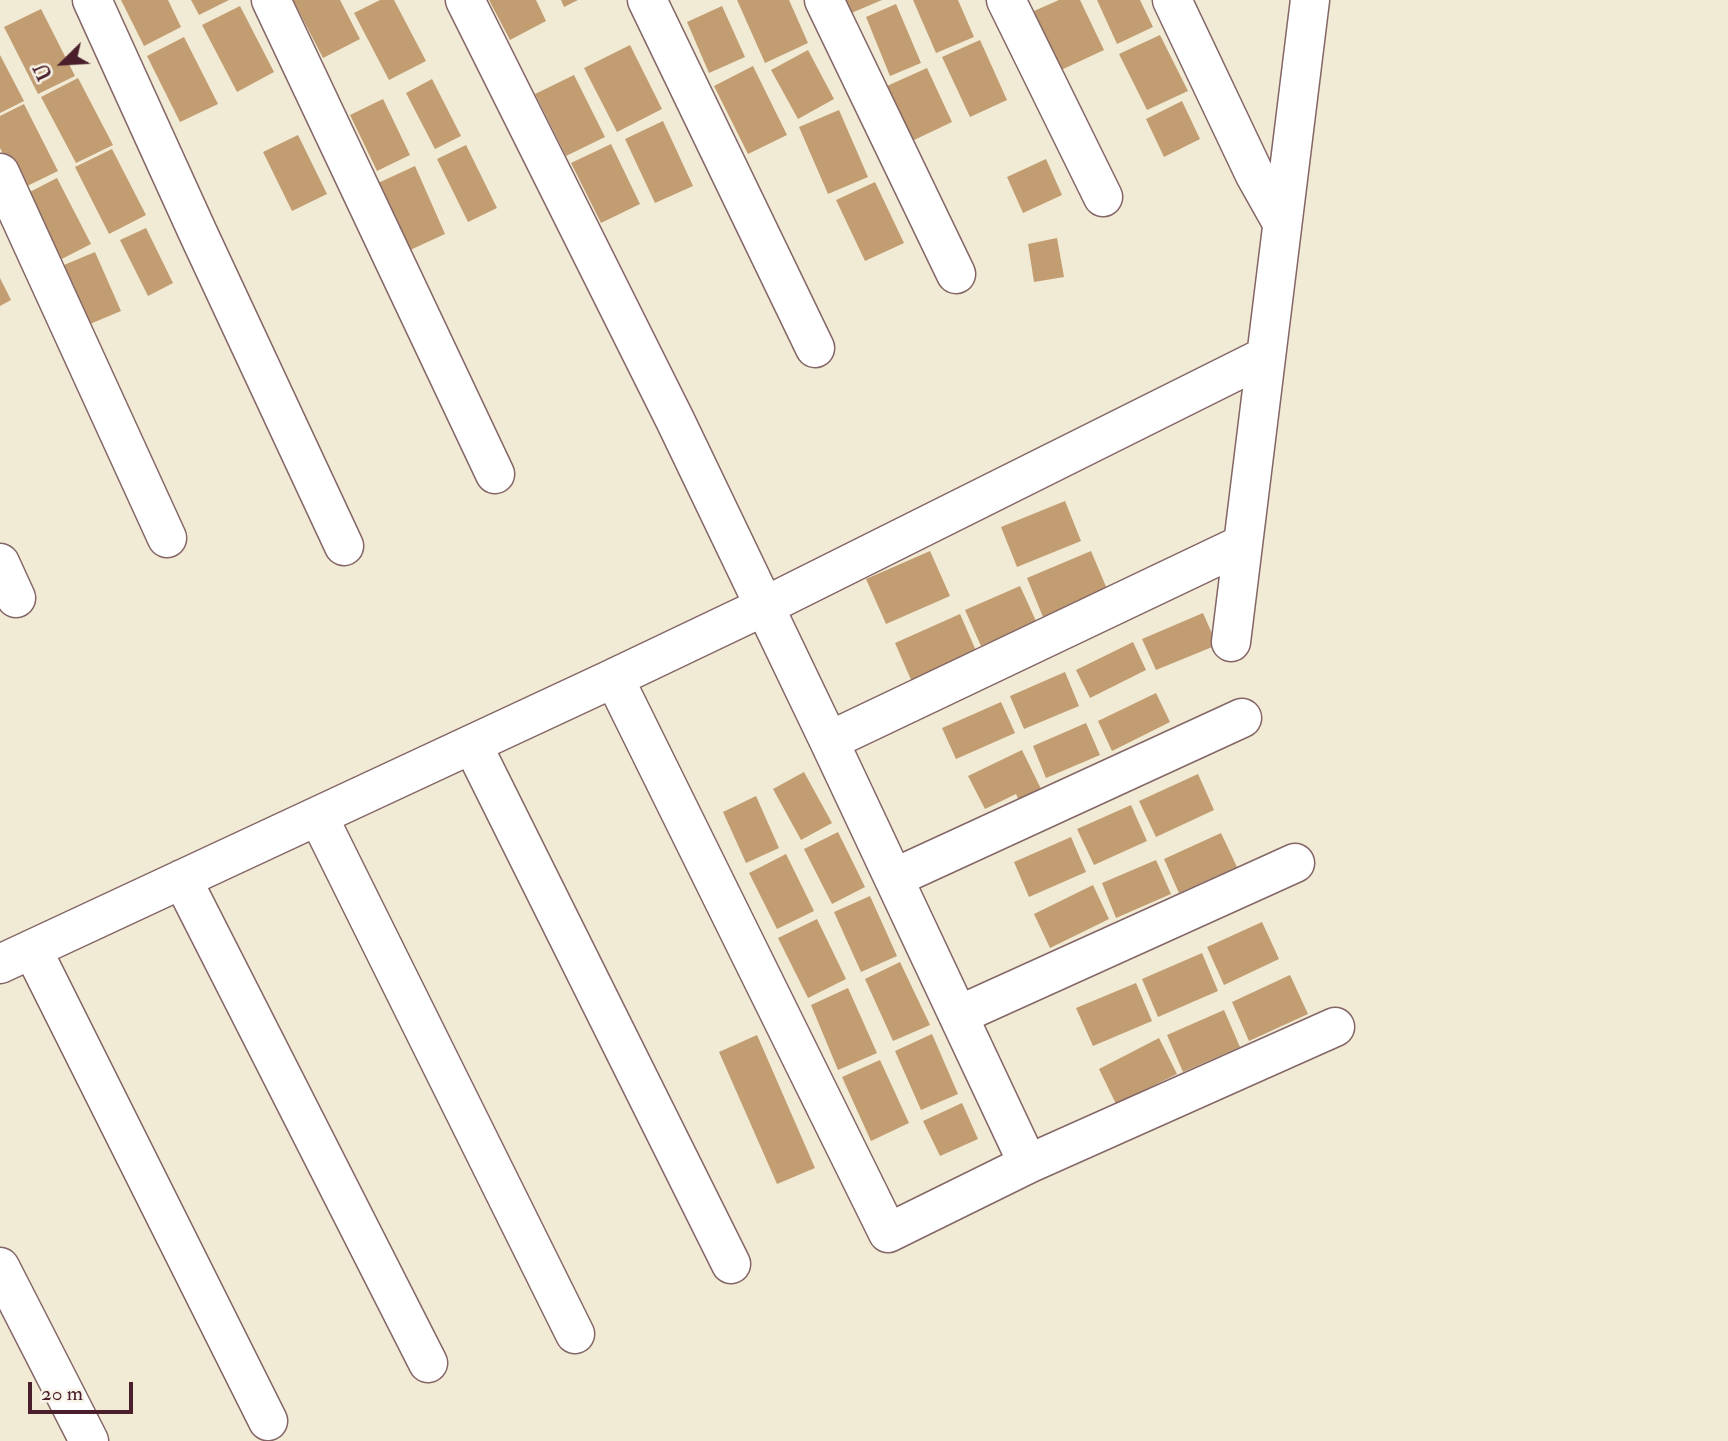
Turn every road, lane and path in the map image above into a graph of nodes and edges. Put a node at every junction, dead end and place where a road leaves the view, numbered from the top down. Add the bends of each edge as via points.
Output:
1 (92, 0) edge
2 (271, 0) edge
3 (464, 0) edge
4 (648, 0) edge
5 (824, 0) edge
6 (1006, 0) edge
7 (1172, 0) edge
8 (1310, 0) edge
9 (0, 173) edge
10 (1103, 197) dead end
11 (1282, 223) junction
12 (956, 274) dead end
13 (814, 348) dead end
14 (1266, 356) junction
15 (495, 474) dead end
16 (167, 538) dead end
17 (1243, 544) junction
18 (344, 546) dead end
19 (0, 563) edge
20 (16, 598) dead end
21 (765, 606) junction
22 (1231, 642) dead end
23 (614, 678) junction
24 (1242, 718) dead end
25 (830, 741) junction
26 (472, 744) junction
27 (318, 816) junction
28 (1295, 863) dead end
29 (894, 878) junction
30 (182, 879) junction
31 (16, 956) edge
32 (959, 1015) junction
33 (1335, 1027) dead end
34 (1028, 1164) junction
35 (731, 1264) dead end
36 (0, 1267) edge
37 (575, 1334) dead end
38 (428, 1363) dead end
39 (268, 1421) dead end
40 (89, 1441) edge

1 - 18 street
2 - 15 street
3 - 21 street
4 - 13 street
5 - 12 street
6 - 10 street
7 - 11 street
8 - 11 street
9 - 16 street
11 - 14 street
14 - 17 street
14 - 21 street
17 - 22 street
17 - 25 street
19 - 20 street
21 - 23 street
21 - 25 street
23 - 26 street
23 - 34 street via 888,1233
24 - 29 street
25 - 29 street
26 - 27 street
26 - 35 street
27 - 30 street
27 - 37 street
28 - 32 street
29 - 32 street
30 - 31 street
30 - 38 street
31 - 39 street
32 - 34 street
33 - 34 street
36 - 40 street

